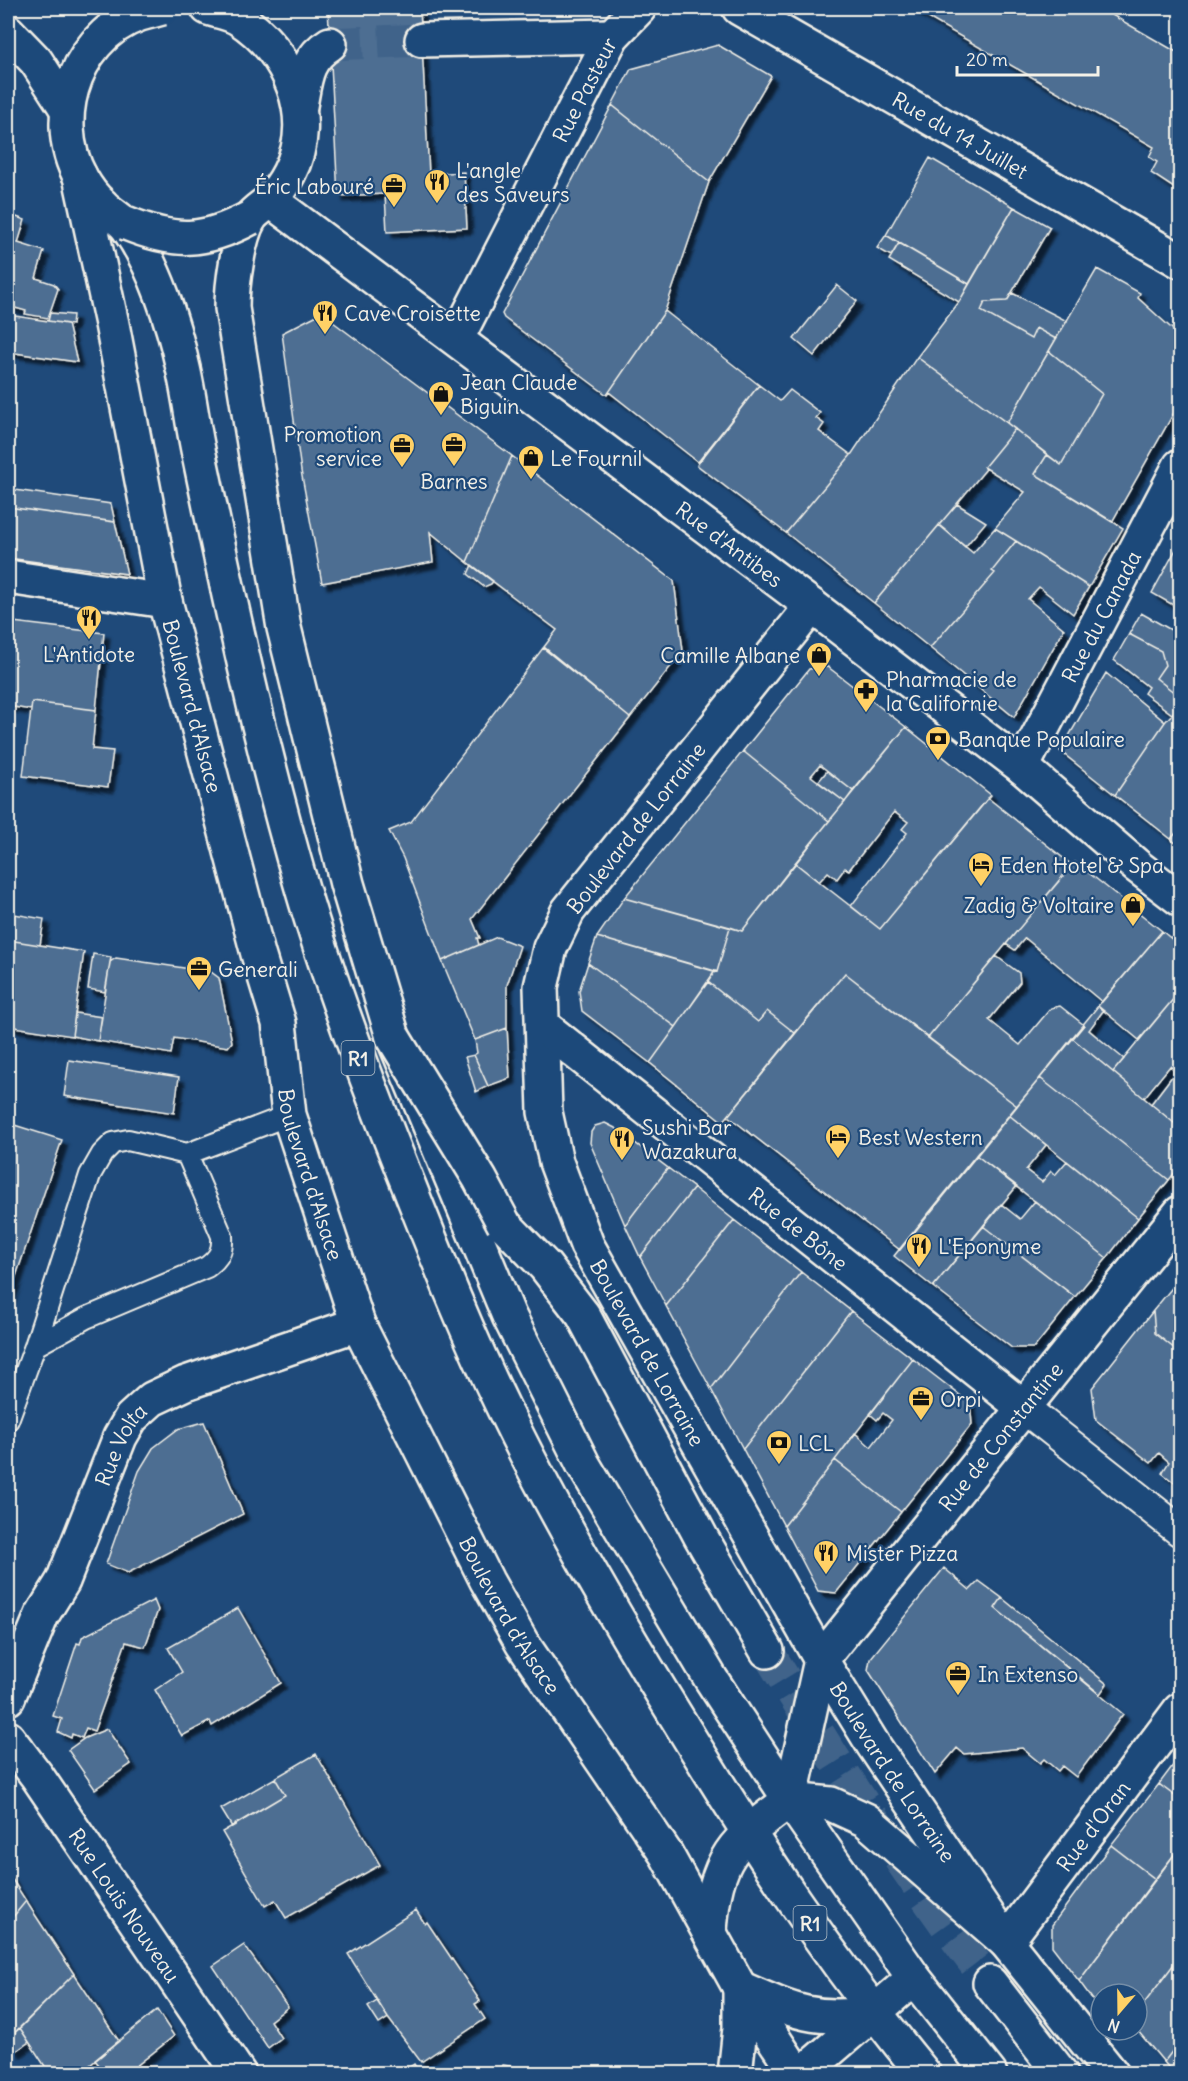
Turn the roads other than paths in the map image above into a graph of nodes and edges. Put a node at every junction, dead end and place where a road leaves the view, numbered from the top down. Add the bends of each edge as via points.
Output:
1 (162, 8) edge
2 (208, 8) edge
3 (639, 8) edge
4 (739, 8) edge
5 (8, 32) edge
6 (612, 36) junction
7 (422, 40) tunnel mouth
8 (330, 45) tunnel mouth
9 (300, 106) junction
10 (67, 109) junction
11 (80, 176) junction
12 (260, 209) junction
13 (126, 224) junction
14 (1180, 261) edge
15 (457, 338) junction
16 (1180, 466) edge
17 (8, 577) edge
18 (165, 601) junction
19 (812, 606) junction
20 (1022, 767) junction
21 (1180, 899) edge
22 (543, 1026) junction
23 (393, 1037) junction
24 (289, 1115) junction
25 (188, 1155) junction
26 (1180, 1213) edge
27 (587, 1245) junction
28 (545, 1266) junction
29 (358, 1324) junction
30 (35, 1346) junction
31 (1024, 1408) junction
32 (8, 1420) edge
33 (1180, 1531) edge
34 (767, 1651) tunnel mouth
35 (821, 1660) junction
36 (8, 1698) edge
37 (1180, 1710) edge
38 (8, 1738) edge
39 (790, 1800) junction
40 (747, 1832) junction
41 (710, 1931) junction
42 (1006, 1942) junction
43 (914, 1978) junction
44 (990, 1983) tunnel mouth
45 (740, 1988) junction
46 (875, 2012) junction
47 (239, 2073) edge
48 (735, 2073) edge
49 (798, 2073) edge
50 (802, 2073) edge
51 (924, 2073) edge
52 (990, 2073) edge
53 (1061, 2073) edge
54 (1112, 2073) edge

1 - 10 main road, bridge via 136,14 111,29 90,50 75,75
2 - 9 main road via 237,17 268,41 290,73
3 - 6 main road, Rue Pasteur
4 - 14 main road, Rue du 14 Juillet
5 - 10 main road via 36,61
6 - 7 main road
6 - 15 main road, Rue Pasteur
8 - 9 main road via 316,53 307,67
9 - 12 main road via 299,140 289,172
10 - 11 main road via 68,143
11 - 13 main road via 100,204
11 - 18 main road, Boulevard d'Alsace
12 - 13 main road, bridge via 226,231 192,238 157,236
12 - 15 main road, Rue d'Antibes via 317,233
12 - 23 main road, R1 via 232,284 232,308 284,628 327,811
13 - 40 main road, R1 via 166,306 272,777 305,899 354,1048 465,1324 518,1437 592,1576
15 - 19 main road, Rue d'Antibes
16 - 20 main road, Rue du Canada
17 - 18 main road
18 - 24 main road, Boulevard d'Alsace via 279,1023
19 - 20 main road, Rue d'Antibes
19 - 22 main road, Boulevard de Lorraine via 568,911 550,948 541,987
20 - 21 main road, Rue d'Antibes
22 - 27 main road, Boulevard de Lorraine via 545,1112 556,1162
22 - 31 main road, Rue de Bône
23 - 28 main road, bridge via 504,1224
23 - 39 main road, R1 via 509,1316 573,1445 645,1572
24 - 25 lane
24 - 29 main road, Boulevard d'Alsace
25 - 30 lane via 128,1140 113,1143 102,1154 90,1175
25 - 30 lane via 222,1236 223,1249 217,1260 86,1318
26 - 31 main road, Rue de Constantine
27 - 28 main road
27 - 35 main road, Boulevard de Lorraine
28 - 34 main road via 583,1315 701,1537
29 - 36 main road, Rue Volta via 186,1383 152,1399 131,1418 63,1581 42,1615
29 - 41 main road, Boulevard d'Alsace via 487,1581 522,1642 666,1854
30 - 32 lane
31 - 33 street
31 - 35 main road, Rue de Constantine
35 - 39 main road
35 - 42 main road, Boulevard de Lorraine
37 - 42 main road, Rue d'Oran
38 - 47 main road, Rue Louis Nouveau via 38,1776
39 - 40 main road
39 - 42 main road via 831,1804 866,1820
39 - 43 main road, R1
40 - 41 main road via 726,1857 717,1879
40 - 46 main road, R1
41 - 45 main road, Boulevard d'Alsace
42 - 54 main road, Boulevard de Lorraine
43 - 46 main road
43 - 52 main road, R1
44 - 53 main road
45 - 46 main road via 814,2016 844,2018
45 - 48 main road
45 - 49 main road, Boulevard d'Alsace
46 - 50 main road
46 - 51 main road, R1

